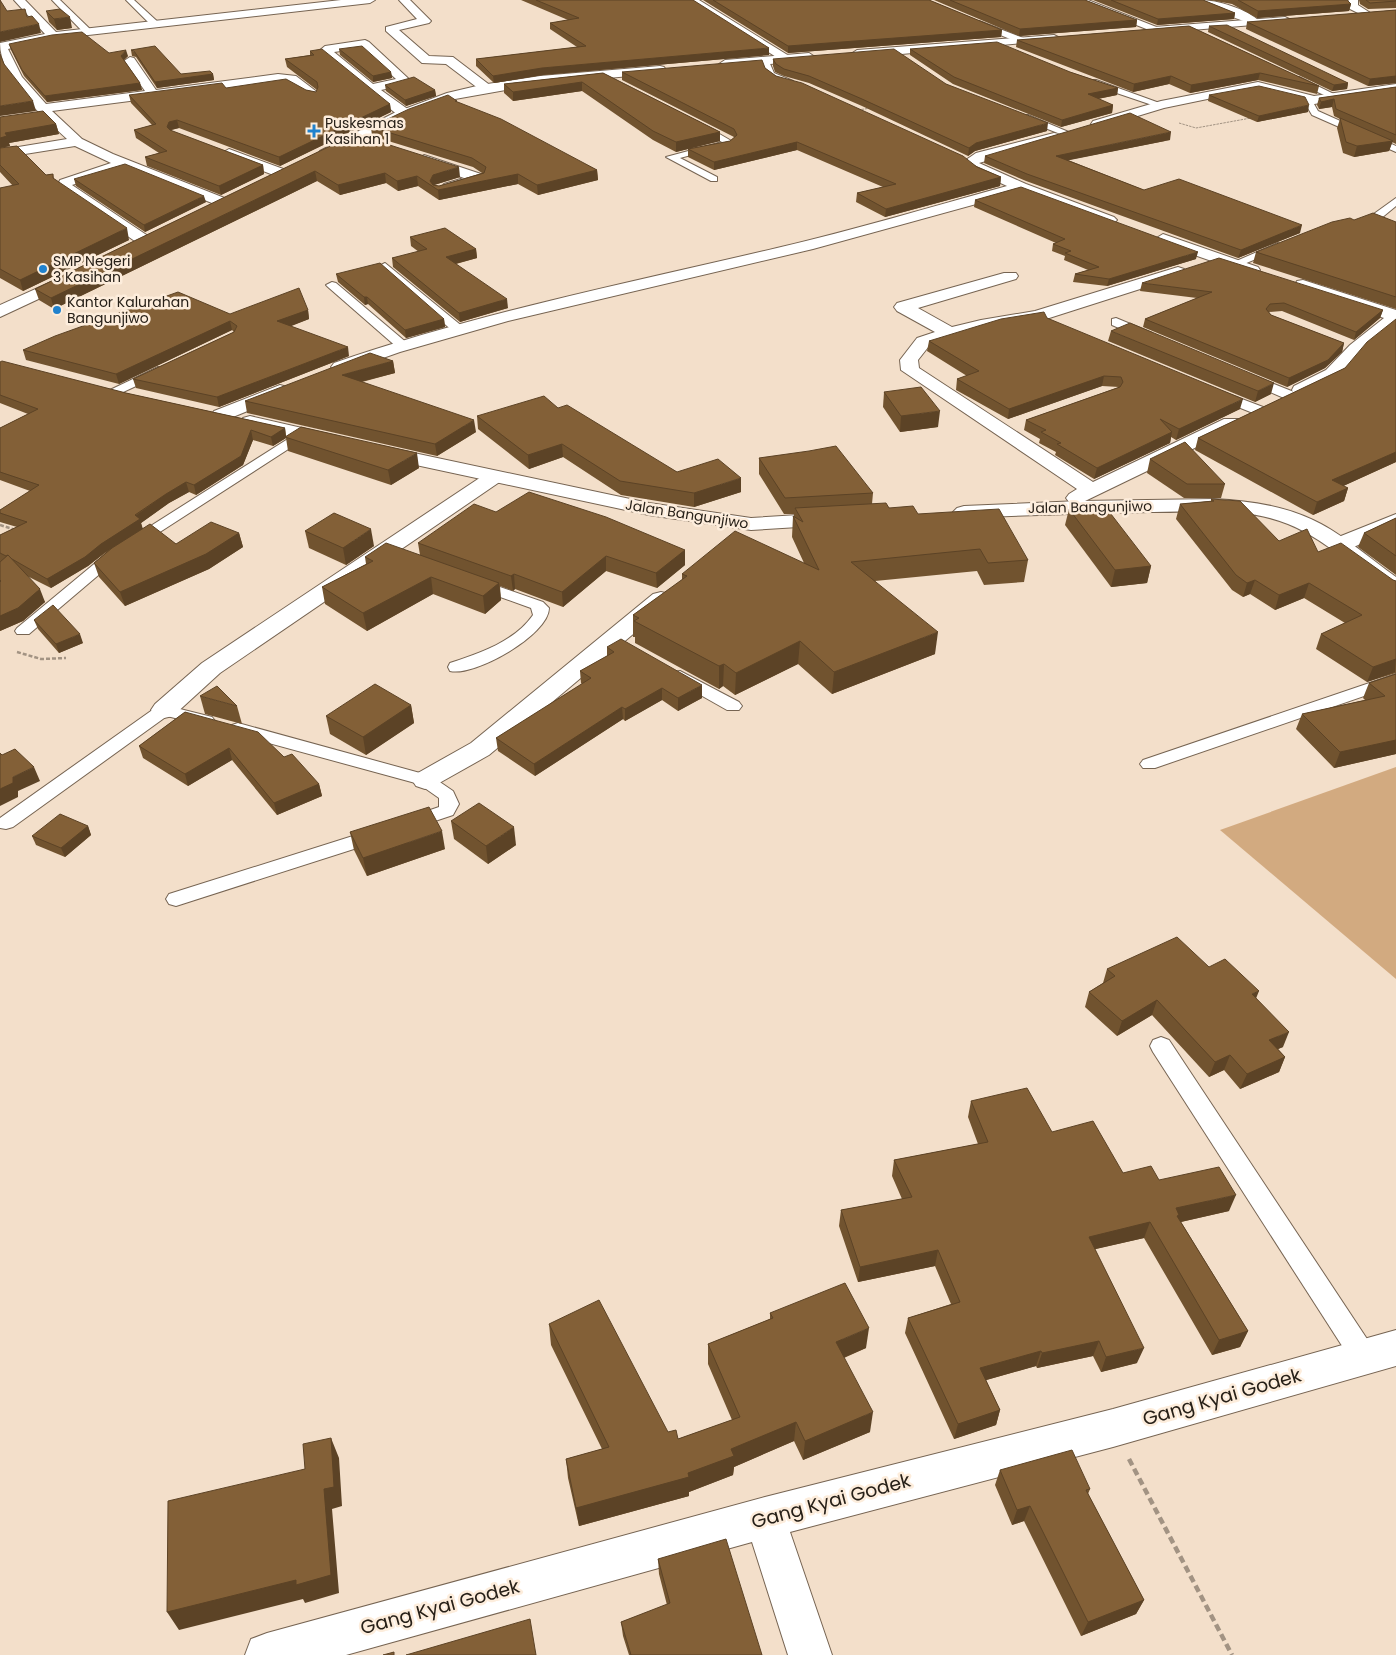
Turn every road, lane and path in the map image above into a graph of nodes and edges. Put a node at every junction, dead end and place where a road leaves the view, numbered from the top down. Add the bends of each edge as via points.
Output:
1 (19, 0) edge
2 (56, 0) edge
3 (130, 0) edge
4 (254, 0) edge
5 (370, 0) edge
6 (404, 0) edge
7 (691, 0) edge
8 (1078, 0) edge
9 (1353, 0) edge
10 (1204, 2) edge
11 (264, 12) junction
12 (1348, 16) edge
13 (967, 18) edge
14 (1301, 19) edge
15 (1254, 22) junction
16 (1225, 24) junction
17 (156, 25) junction
18 (1186, 27) junction
19 (1158, 30) junction
20 (88, 32) junction
21 (1129, 32) edge
22 (1202, 35) edge
23 (53, 36) junction
24 (1072, 37) edge
25 (1252, 37) edge
26 (1023, 41) junction
27 (996, 43) junction
28 (894, 51) junction
29 (1014, 52) edge
30 (846, 54) edge
31 (826, 56) edge
32 (788, 59) junction
33 (130, 61) dead end
34 (765, 61) junction
35 (910, 62) edge
36 (708, 66) edge
37 (672, 69) edge
38 (1284, 73) edge
39 (602, 75) junction
40 (1081, 78) edge
41 (617, 83) edge
42 (797, 84) edge
43 (1349, 84) edge
44 (371, 88) junction
45 (1396, 88) edge
46 (487, 89) junction
47 (1366, 92) junction
48 (153, 94) junction
49 (312, 95) edge
50 (1336, 97) junction
51 (1314, 100) junction
52 (1160, 106) junction
53 (877, 107) edge
54 (858, 110) edge
55 (46, 112) junction
56 (404, 113) junction
57 (1016, 114) edge
58 (1259, 116) edge
59 (30, 118) edge
60 (689, 120) edge
61 (1066, 134) junction
62 (356, 137) junction
63 (77, 142) junction
64 (374, 143) edge
65 (215, 148) edge
66 (1396, 149) edge
67 (0, 154) edge
68 (412, 155) edge
69 (314, 158) edge
70 (125, 163) junction
71 (714, 179) dead end
72 (264, 182) edge
73 (1022, 187) junction
74 (440, 190) edge
75 (1396, 200) edge
76 (205, 211) edge
77 (1119, 223) edge
78 (1345, 224) edge
79 (1146, 233) edge
80 (1285, 243) edge
81 (128, 250) edge
82 (1226, 262) junction
83 (385, 266) edge
84 (85, 270) edge
85 (1266, 275) edge
86 (1010, 276) dead end
87 (1285, 280) edge
88 (332, 285) dead end
89 (0, 312) edge
90 (1396, 316) edge
91 (1116, 322) dead end
92 (459, 330) junction
93 (950, 333) junction
94 (1161, 341) edge
95 (403, 346) junction
96 (169, 366) edge
97 (326, 372) edge
98 (1234, 372) edge
99 (291, 386) edge
100 (106, 388) joint
101 (1204, 388) edge
102 (1289, 396) junction
103 (148, 398) edge
104 (1258, 410) junction
105 (1018, 423) dead end
106 (1000, 430) junction
107 (302, 434) junction
108 (494, 477) junction
109 (1092, 490) junction
110 (1062, 506) junction
111 (940, 513) edge
112 (850, 518) edge
113 (1396, 520) edge
114 (751, 524) junction
115 (0, 526) edge
116 (22, 531) edge
117 (728, 543) edge
118 (1339, 545) junction
119 (465, 579) edge
120 (675, 587) edge
121 (1396, 588) edge
122 (23, 630) dead end
123 (10, 649) dead end
124 (66, 658) dead end
125 (456, 667) dead end
126 (665, 667) edge
127 (1396, 679) edge
128 (732, 706) dead end
129 (164, 710) junction
130 (1149, 764) dead end
131 (425, 780) junction
132 (6, 823) dead end
133 (176, 899) dead end
134 (1161, 1046) dead end
135 (1380, 1353) edge
136 (1113, 1428) junction
137 (765, 1518) junction
138 (266, 1655) edge
139 (810, 1655) edge
140 (1232, 1655) edge

1 - 23 street
2 - 20 lane
3 - 17 lane
4 - 11 street
5 - 11 street
6 - 46 street via 426,21 390,29 426,60 449,60
7 - 32 street
8 - 19 street
9 - 12 street via 1352,6 1371,14
10 - 15 street
11 - 17 street
13 - 26 lane
14 - 15 street
15 - 16 street
16 - 18 street
16 - 25 street
17 - 20 street
18 - 19 street
18 - 22 lane
19 - 21 street
20 - 23 street
23 - 55 street via 12,43 2,49 17,78
24 - 26 street
26 - 27 street
27 - 28 street
27 - 29 lane
28 - 30 street
28 - 35 lane
31 - 32 street
32 - 34 street
33 - 48 street
34 - 36 street
34 - 42 lane via 774,77
37 - 39 street
38 - 50 lane
39 - 41 lane
39 - 46 street
40 - 52 lane
43 - 47 street
44 - 44 street via 325,51 325,50 365,44 405,80
44 - 56 street
45 - 47 street
46 - 56 street
47 - 50 street
48 - 49 street via 284,78 292,79
48 - 55 street
50 - 51 street
51 - 52 street via 1258,86
51 - 66 lane via 1309,103 1315,112
52 - 58 path via 1160,114 1196,128
52 - 61 street
53 - 54 path
55 - 59 street
55 - 63 street
56 - 62 street
57 - 61 lane
60 - 71 lane via 730,143 671,156
61 - 73 street via 966,160
62 - 64 street
62 - 69 street
63 - 67 street
63 - 70 street
65 - 72 street via 285,172
68 - 74 street via 480,178
70 - 76 street via 226,200
70 - 81 street via 70,181 64,187 149,239
73 - 77 street
73 - 92 street via 792,250 570,299
75 - 78 lane via 1375,218
79 - 82 street
80 - 82 lane
82 - 85 street
82 - 93 street via 1038,316
83 - 92 lane
84 - 89 street
86 - 93 street via 903,307
87 - 90 street
88 - 95 lane
90 - 102 street via 1347,346 1333,374
91 - 94 lane
92 - 95 street
93 - 106 street via 922,342 909,360 910,370
95 - 97 street
96 - 100 lane
98 - 102 lane
99 - 107 street, Jalan Bangunjiwo via 212,413
100 - 103 street
101 - 104 lane
102 - 104 street
104 - 109 street
105 - 106 street
106 - 109 street
107 - 108 street, Jalan Bangunjiwo
107 - 122 lane via 110,558
108 - 114 street, Jalan Bangunjiwo via 649,509
108 - 129 street via 393,554 211,668
109 - 110 street
110 - 111 street, Jalan Bangunjiwo
110 - 118 street, Jalan Bangunjiwo via 1226,506 1266,510 1304,522
112 - 114 street, Jalan Bangunjiwo
113 - 118 street
114 - 117 street
115 - 116 path
118 - 121 street, Jalan Bangunjiwo
119 - 125 lane via 537,605 542,615 506,647
120 - 131 street via 622,643 480,749
123 - 124 path via 40,659
126 - 128 lane
127 - 130 lane
129 - 131 lane
129 - 132 lane
131 - 133 lane via 447,796 450,804 446,811
134 - 135 lane
135 - 136 street, Gang Kyai Godek
136 - 137 street, Gang Kyai Godek
136 - 140 path
137 - 138 street, Gang Kyai Godek
137 - 139 street

